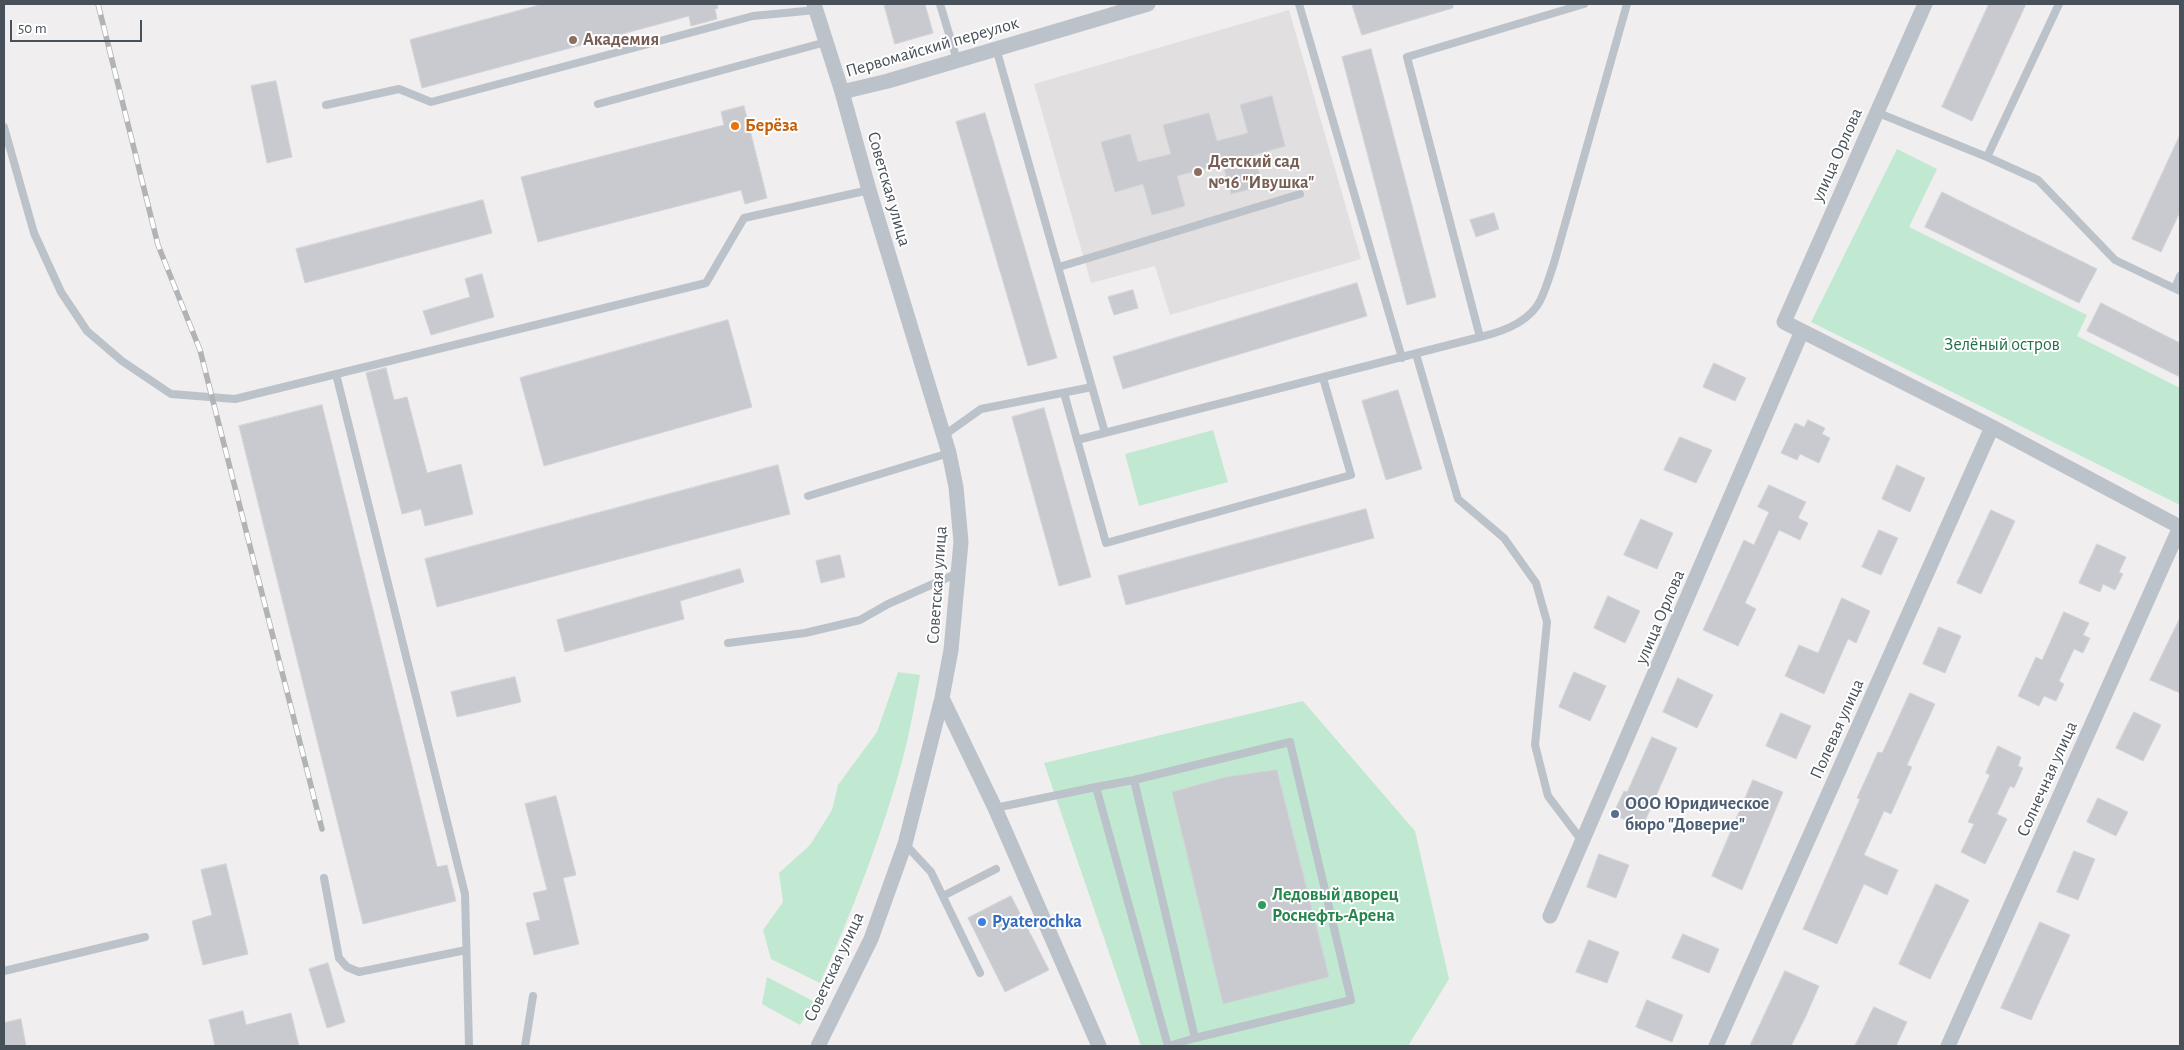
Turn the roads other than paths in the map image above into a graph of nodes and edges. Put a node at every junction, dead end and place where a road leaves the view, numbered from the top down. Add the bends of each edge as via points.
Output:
1 (940, 4) edge
2 (1148, 4) edge
3 (1299, 4) edge
4 (1584, 4) edge
5 (1626, 4) edge
6 (1925, 4) edge
7 (2060, 4) edge
8 (815, 7) edge
9 (826, 42) junction
10 (996, 48) junction
11 (957, 60) junction
12 (842, 92) junction
13 (598, 104) dead end
14 (326, 105) dead end
15 (1876, 112) junction
16 (4, 127) edge
17 (1987, 157) junction
18 (869, 190) junction
19 (1300, 194) dead end
20 (1059, 267) junction
21 (2180, 276) edge
22 (2177, 289) edge
23 (1802, 331) junction
24 (1480, 337) junction
25 (1416, 354) junction
26 (1402, 358) junction
27 (336, 374) junction
28 (1323, 378) junction
29 (1092, 387) junction
30 (1064, 393) junction
31 (1992, 427) junction
32 (1105, 433) junction
33 (943, 436) junction
34 (1077, 440) junction
35 (949, 453) junction
36 (808, 496) dead end
37 (2180, 527) edge
38 (958, 572) junction
39 (728, 643) dead end
40 (942, 698) junction
41 (1134, 780) junction
42 (1096, 787) junction
43 (995, 808) junction
44 (1583, 843) junction
45 (905, 844) junction
46 (996, 869) dead end
47 (324, 878) dead end
48 (943, 896) junction
49 (1550, 916) dead end
50 (146, 937) dead end
51 (466, 950) junction
52 (4, 971) edge
53 (980, 973) dead end
54 (533, 996) dead end
55 (1195, 1038) junction
56 (469, 1046) edge
57 (525, 1046) edge
58 (818, 1046) edge
59 (1099, 1046) edge
60 (1168, 1046) edge
61 (1716, 1046) edge
62 (1948, 1046) edge

1 - 11 lane
2 - 10 street, Первомайский переулок
3 - 26 lane
4 - 24 lane via 1407,56
5 - 24 lane via 1554,263 1540,302 1521,321 1500,332
6 - 15 street, улица Орлова
7 - 17 lane
8 - 9 street, Советская улица
8 - 14 lane via 753,16 431,102 399,89
9 - 12 street, Советская улица
9 - 13 lane
10 - 11 street, Первомайский переулок
10 - 20 lane
11 - 12 street, Первомайский переулок
12 - 18 street, Советская улица
15 - 17 lane
15 - 23 street, улица Орлова via 1784,322
16 - 27 lane via 34,233 61,292 87,331 122,361 171,394 235,399
17 - 22 lane via 2038,180 2115,260
18 - 27 lane via 744,218 706,283
18 - 33 street, Советская улица
19 - 20 lane
20 - 29 lane
21 - 22 lane
23 - 31 street
23 - 44 street, улица Орлова
24 - 25 lane
25 - 26 lane
25 - 44 lane via 1458,499 1504,538 1536,584 1547,622 1536,745 1548,796
26 - 28 lane
27 - 51 lane via 465,894
28 - 32 lane
28 - 34 lane via 1351,475 1106,543
29 - 30 lane
29 - 32 lane
30 - 33 lane via 981,409
30 - 34 lane
31 - 37 street
31 - 61 street, Полевая улица
32 - 34 lane
33 - 35 street, Советская улица
35 - 36 lane
35 - 38 street, Советская улица via 961,518
37 - 62 street, Солнечная улица
38 - 39 lane via 860,620 806,633
38 - 40 street, Советская улица via 951,650
40 - 43 street
40 - 45 street, Советская улица
41 - 42 lane
41 - 55 lane
41 - 55 lane via 1290,742 1351,1000
42 - 43 lane
42 - 60 lane
43 - 59 street
44 - 49 street, улица Орлова
45 - 48 lane via 931,872
45 - 58 street, Советская улица via 871,939
46 - 48 lane
47 - 51 lane via 339,958 347,967 359,972
48 - 53 lane
50 - 52 lane
51 - 56 lane
54 - 57 lane
55 - 60 lane

